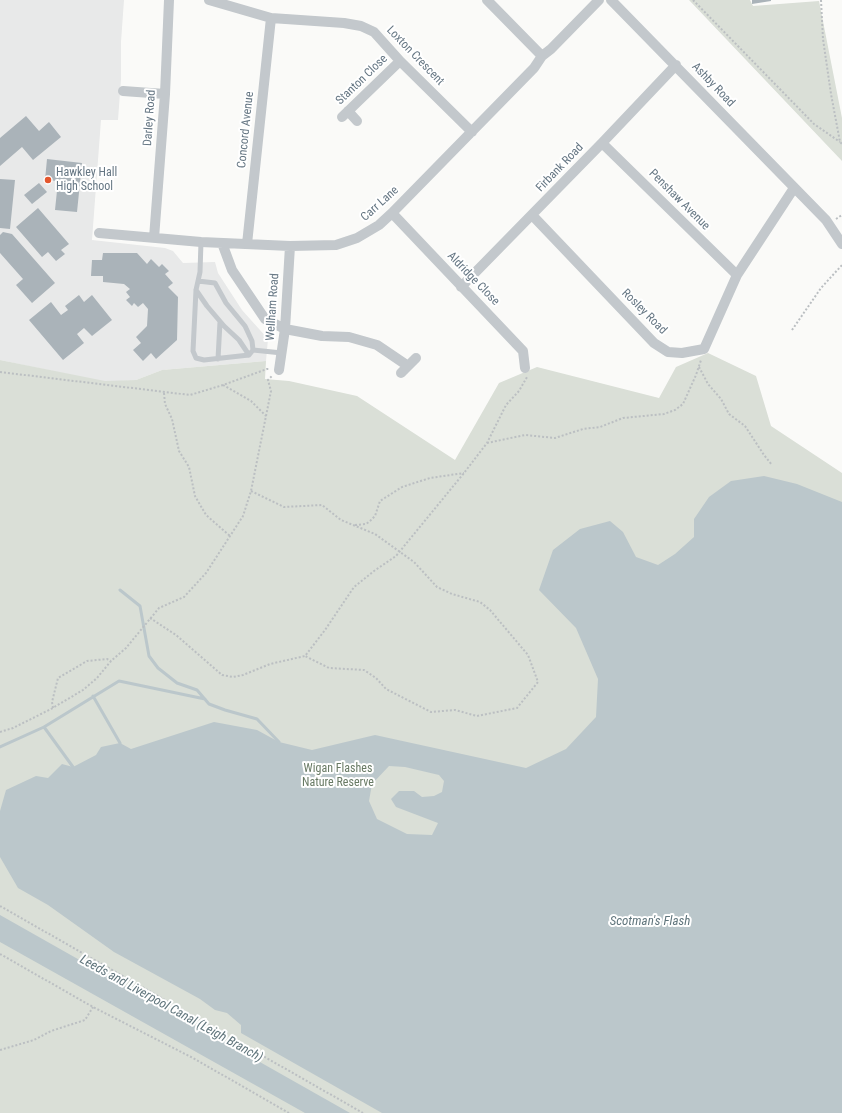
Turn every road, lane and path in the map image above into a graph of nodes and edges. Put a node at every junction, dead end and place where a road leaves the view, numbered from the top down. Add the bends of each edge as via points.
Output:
1 (169, 0) edge
2 (209, 0) edge
3 (487, 0) edge
4 (600, 0) edge
5 (611, 0) edge
6 (693, 0) edge
7 (821, 0) edge
8 (271, 18) junction
9 (542, 56) junction
10 (400, 61) junction
11 (676, 65) junction
12 (123, 91) dead end
13 (165, 94) junction
14 (357, 120) dead end
15 (472, 132) junction
16 (602, 143) junction
17 (841, 143) edge
18 (794, 188) junction
19 (392, 213) junction
20 (532, 215) junction
21 (99, 233) dead end
22 (154, 238) junction
23 (201, 242) junction
24 (222, 243) junction
25 (247, 244) junction
26 (842, 244) edge
27 (290, 246) junction
28 (842, 265) edge
29 (737, 275) junction
30 (198, 281) junction
31 (461, 287) junction
32 (196, 290) junction
33 (220, 322) junction
34 (285, 329) junction
35 (792, 330) dead end
36 (704, 349) junction
37 (253, 350) junction
38 (282, 353) junction
39 (248, 355) junction
40 (416, 358) dead end
41 (218, 359) junction
42 (699, 366) junction
43 (525, 368) joint
44 (280, 370) junction
45 (0, 372) edge
46 (223, 385) junction
47 (164, 393) junction
48 (266, 416) junction
49 (487, 443) junction
50 (772, 465) dead end
51 (464, 473) junction
52 (251, 491) junction
53 (354, 525) junction
54 (230, 537) junction
55 (399, 553) junction
56 (150, 618) junction
57 (305, 656) junction
58 (111, 662) junction
59 (53, 709) junction
60 (0, 732) edge
61 (0, 906) edge
62 (0, 954) edge
63 (93, 1007) junction
64 (0, 1050) edge
65 (289, 1113) edge
66 (363, 1113) edge

1 - 13 street, Darley Road
2 - 8 street, Loxton Crescent
3 - 9 street
4 - 9 street, Carr Lane
5 - 11 street, Ashby Road
6 - 17 path via 814,124
7 - 17 path via 830,94
8 - 10 street, Loxton Crescent via 361,26 374,32
8 - 25 street, Concord Avenue
9 - 15 street, Carr Lane via 534,68
10 - 14 street, Stanton Close via 345,114
10 - 15 street, Loxton Crescent
11 - 16 street, Firbank Road
11 - 18 street, Ashby Road
12 - 13 street
13 - 22 street, Darley Road
15 - 19 street, Carr Lane
16 - 20 street, Firbank Road
16 - 29 street, Penshaw Avenue
18 - 26 street, Ashby Road via 826,220
18 - 29 street
19 - 27 street, Carr Lane via 367,234 347,243
19 - 31 street, Aldridge Close
20 - 31 street, Firbank Road
20 - 36 street, Rosley Road via 654,343 668,352 682,354
21 - 22 street, Carr Lane
22 - 23 street, Carr Lane
23 - 24 street, Carr Lane
23 - 30 lane
24 - 25 street, Carr Lane
24 - 34 street via 232,270 265,319
25 - 27 street, Carr Lane
27 - 34 street, Wellham Road
28 - 35 path via 821,288
29 - 36 street
30 - 32 lane
30 - 37 lane via 215,284 226,303 245,326
31 - 43 street, Aldridge Close via 523,351
32 - 33 lane
32 - 41 lane via 193,351 196,358
33 - 39 lane via 239,340
33 - 41 lane
34 - 38 street, Wellham Road
34 - 40 street via 349,338 377,345 405,369
36 - 42 path
37 - 38 lane
37 - 39 lane
38 - 44 street, Wellham Road
39 - 41 lane
42 - 49 path via 683,404 664,414 623,418 600,427 583,429 555,438 525,434
42 - 50 path via 729,414 746,426
43 - 49 path via 527,376 519,391 506,405
44 - 46 path via 267,369
44 - 48 path via 268,380 270,391
45 - 47 path
46 - 47 path via 190,395
46 - 48 path via 251,401
47 - 54 path via 179,451 189,467 195,496 206,515
48 - 52 path
49 - 51 path
51 - 53 path via 430,478 402,487 380,501 370,522
51 - 55 path
52 - 53 path via 284,507 322,505 340,520
52 - 54 path via 243,516
53 - 55 path via 375,534
54 - 56 path via 206,573 184,597 159,608
55 - 57 path via 354,587
55 - 57 path via 414,562 437,586 452,594 480,602 490,610 528,656 538,682 517,708 477,716 455,710 432,712 386,689 364,670 329,668
56 - 57 path via 176,635 222,675 243,675 270,664
56 - 58 path
58 - 59 path via 83,690
58 - 59 path via 87,661 58,678 52,702
59 - 60 path
61 - 66 path
62 - 63 path
63 - 64 path via 85,1020
63 - 65 path via 193,1058

